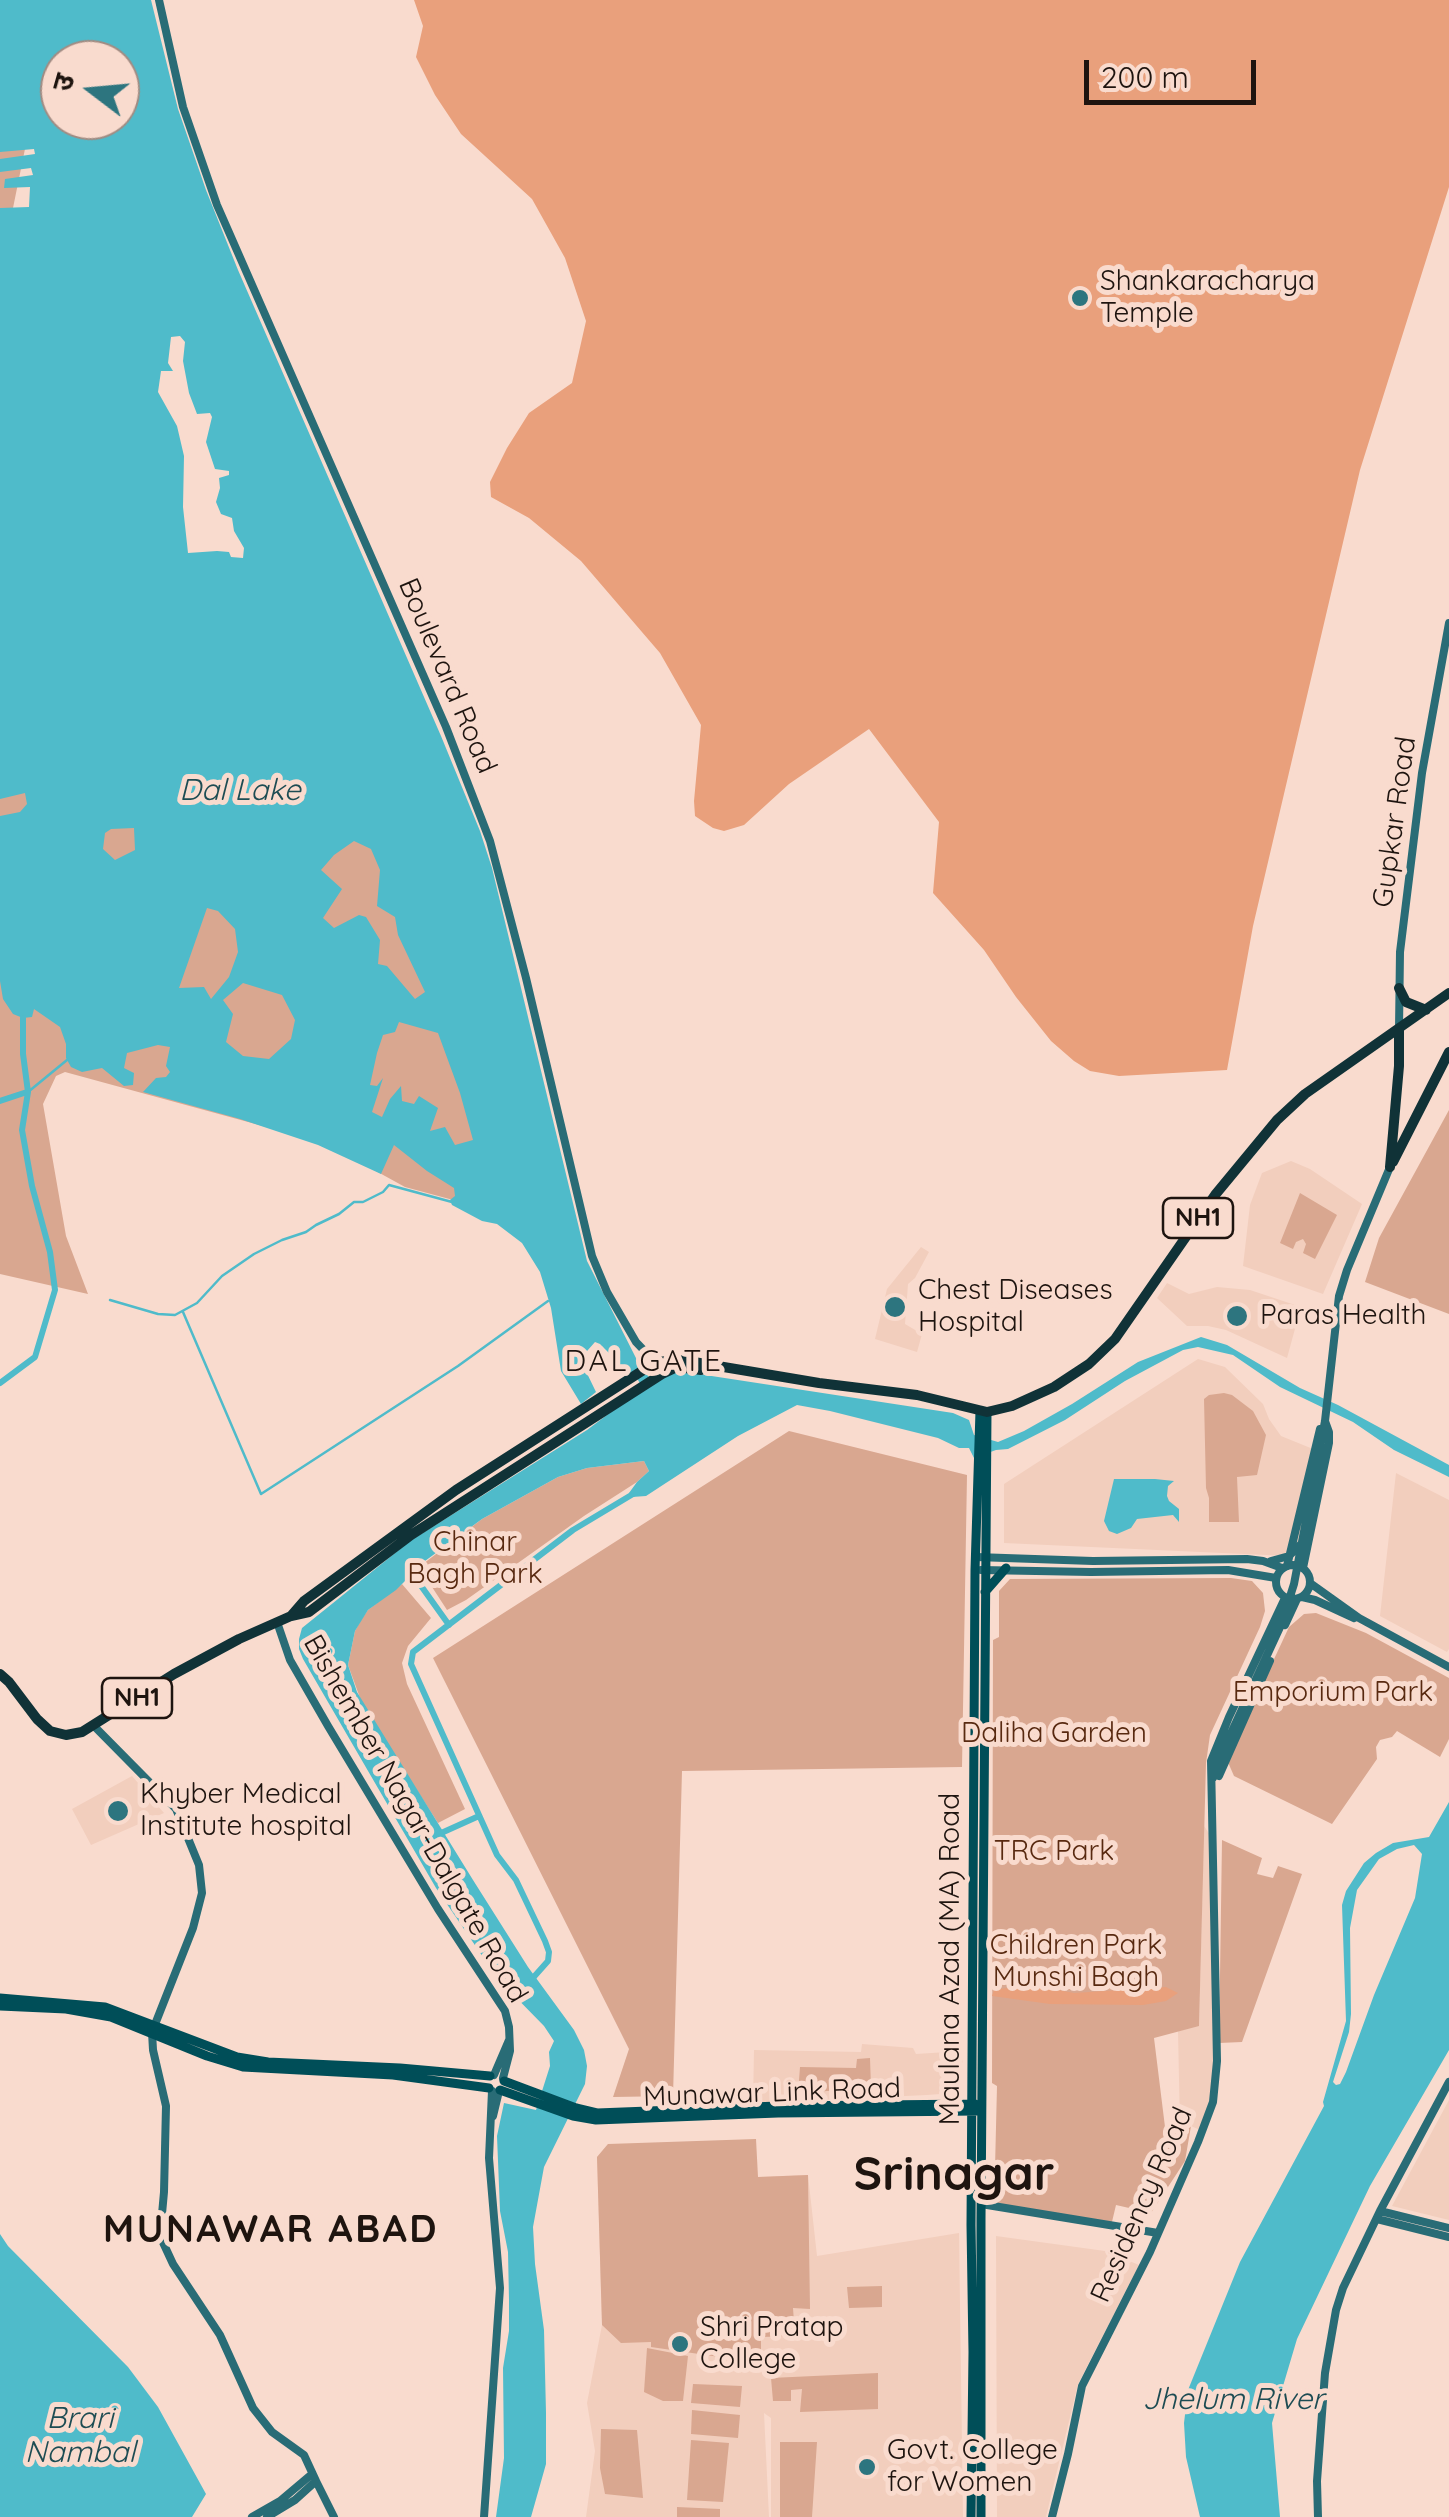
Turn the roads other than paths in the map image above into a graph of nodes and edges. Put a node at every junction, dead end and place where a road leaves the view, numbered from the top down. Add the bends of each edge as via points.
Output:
1 (158, 0) edge
2 (1449, 624) edge
3 (1399, 988) junction
4 (1449, 993) edge
5 (1426, 1010) junction
6 (1399, 1029) junction
7 (1370, 1048) junction
8 (1449, 1052) edge
9 (1399, 1058) junction
10 (1390, 1168) junction
11 (652, 1365) junction
12 (669, 1370) junction
13 (888, 1394) junction
14 (1325, 1416) junction
15 (983, 1418) junction
16 (531, 1450) junction
17 (1302, 1543) junction
18 (981, 1557) junction
19 (1101, 1564) junction
20 (1284, 1567) junction
21 (1006, 1568) junction
22 (1303, 1568) junction
23 (980, 1570) junction
24 (1093, 1572) junction
25 (1276, 1578) junction
26 (1310, 1583) junction
27 (985, 1592) junction
28 (1285, 1598) junction
29 (1299, 1598) junction
30 (1359, 1618) junction
31 (277, 1622) junction
32 (1449, 1667) edge
33 (0, 1674) edge
34 (94, 1726) junction
35 (1212, 1782) junction
36 (0, 2002) edge
37 (153, 2029) junction
38 (1449, 2082) edge
39 (496, 2084) junction
40 (977, 2108) junction
41 (981, 2204) junction
42 (1379, 2215) junction
43 (1422, 2226) junction
44 (1449, 2228) edge
45 (1158, 2233) junction
46 (1449, 2237) edge
47 (314, 2478) junction
48 (252, 2517) edge
49 (267, 2517) edge
50 (334, 2517) edge
51 (484, 2517) edge
52 (970, 2517) edge
53 (981, 2517) edge
54 (1052, 2517) edge
55 (1318, 2517) edge

1 - 11 main road, Boulevard Road via 183,107 217,205 490,841 592,1256
2 - 3 main road, Gupkar Road via 1422,773
3 - 5 highway via 1406,1002
3 - 6 main road, Gupkar Road
4 - 5 highway, NH1
5 - 6 highway, NH1
6 - 7 highway, NH1
6 - 9 highway
7 - 9 highway
7 - 15 highway, NH1 via 1277,1120 1215,1194 1115,1339 1089,1364
8 - 10 highway
9 - 10 highway
10 - 14 main road via 1342,1284
11 - 12 main road, Boulevard Road
11 - 13 highway via 682,1360
11 - 16 highway, NH1
12 - 13 highway
12 - 16 highway, NH1
13 - 15 highway via 916,1395
14 - 17 main road
14 - 20 main road
14 - 22 main road via 1328,1443
15 - 18 main road, Maulana Azad (MA) Road
16 - 31 highway, NH1 via 309,1612
17 - 19 main road via 1278,1560 1246,1564
17 - 35 main road via 1281,1625
18 - 19 main road
18 - 23 main road, Maulana Azad (MA) Road
19 - 20 main road via 1247,1559
19 - 24 main road
20 - 22 main road
20 - 25 main road
21 - 23 main road
21 - 24 main road
21 - 27 main road
22 - 26 main road
23 - 27 main road, Maulana Azad (MA) Road
23 - 40 main road, Maulana Azad (MA) Road
24 - 25 main road via 1228,1570
25 - 28 main road
26 - 29 main road
26 - 30 main road
27 - 40 main road, Maulana Azad (MA) Road
28 - 29 main road
28 - 35 main road, Residency Road via 1215,1749
29 - 30 main road
29 - 35 main road
30 - 32 main road
31 - 34 highway, NH1 via 174,1674
31 - 39 main road, Bishember Nagar-Dalgate Road via 290,1660 505,2011 509,2040
33 - 34 highway, NH1 via 50,1731 74,1734
34 - 37 main road via 176,1809 199,1865 194,1928
35 - 45 main road, Residency Road via 1217,2061 1212,2102
36 - 37 main road via 95,2004
37 - 39 main road via 250,2059
37 - 47 main road via 166,2106 160,2236 220,2335 252,2408 304,2456
38 - 42 main road
39 - 40 main road, Munawar Link Road via 596,2120
39 - 51 main road, Bishember Nagar-Dalgate Road via 490,2170 500,2288
40 - 41 main road, Maulana Azad (MA) Road
40 - 52 main road, Maulana Azad (MA) Road
41 - 45 main road
41 - 53 main road, Maulana Azad (MA) Road
42 - 43 main road
42 - 55 main road via 1343,2288 1330,2337
43 - 44 main road
43 - 46 main road
45 - 54 main road, Residency Road via 1082,2386
47 - 48 main road
47 - 49 main road
47 - 50 main road

